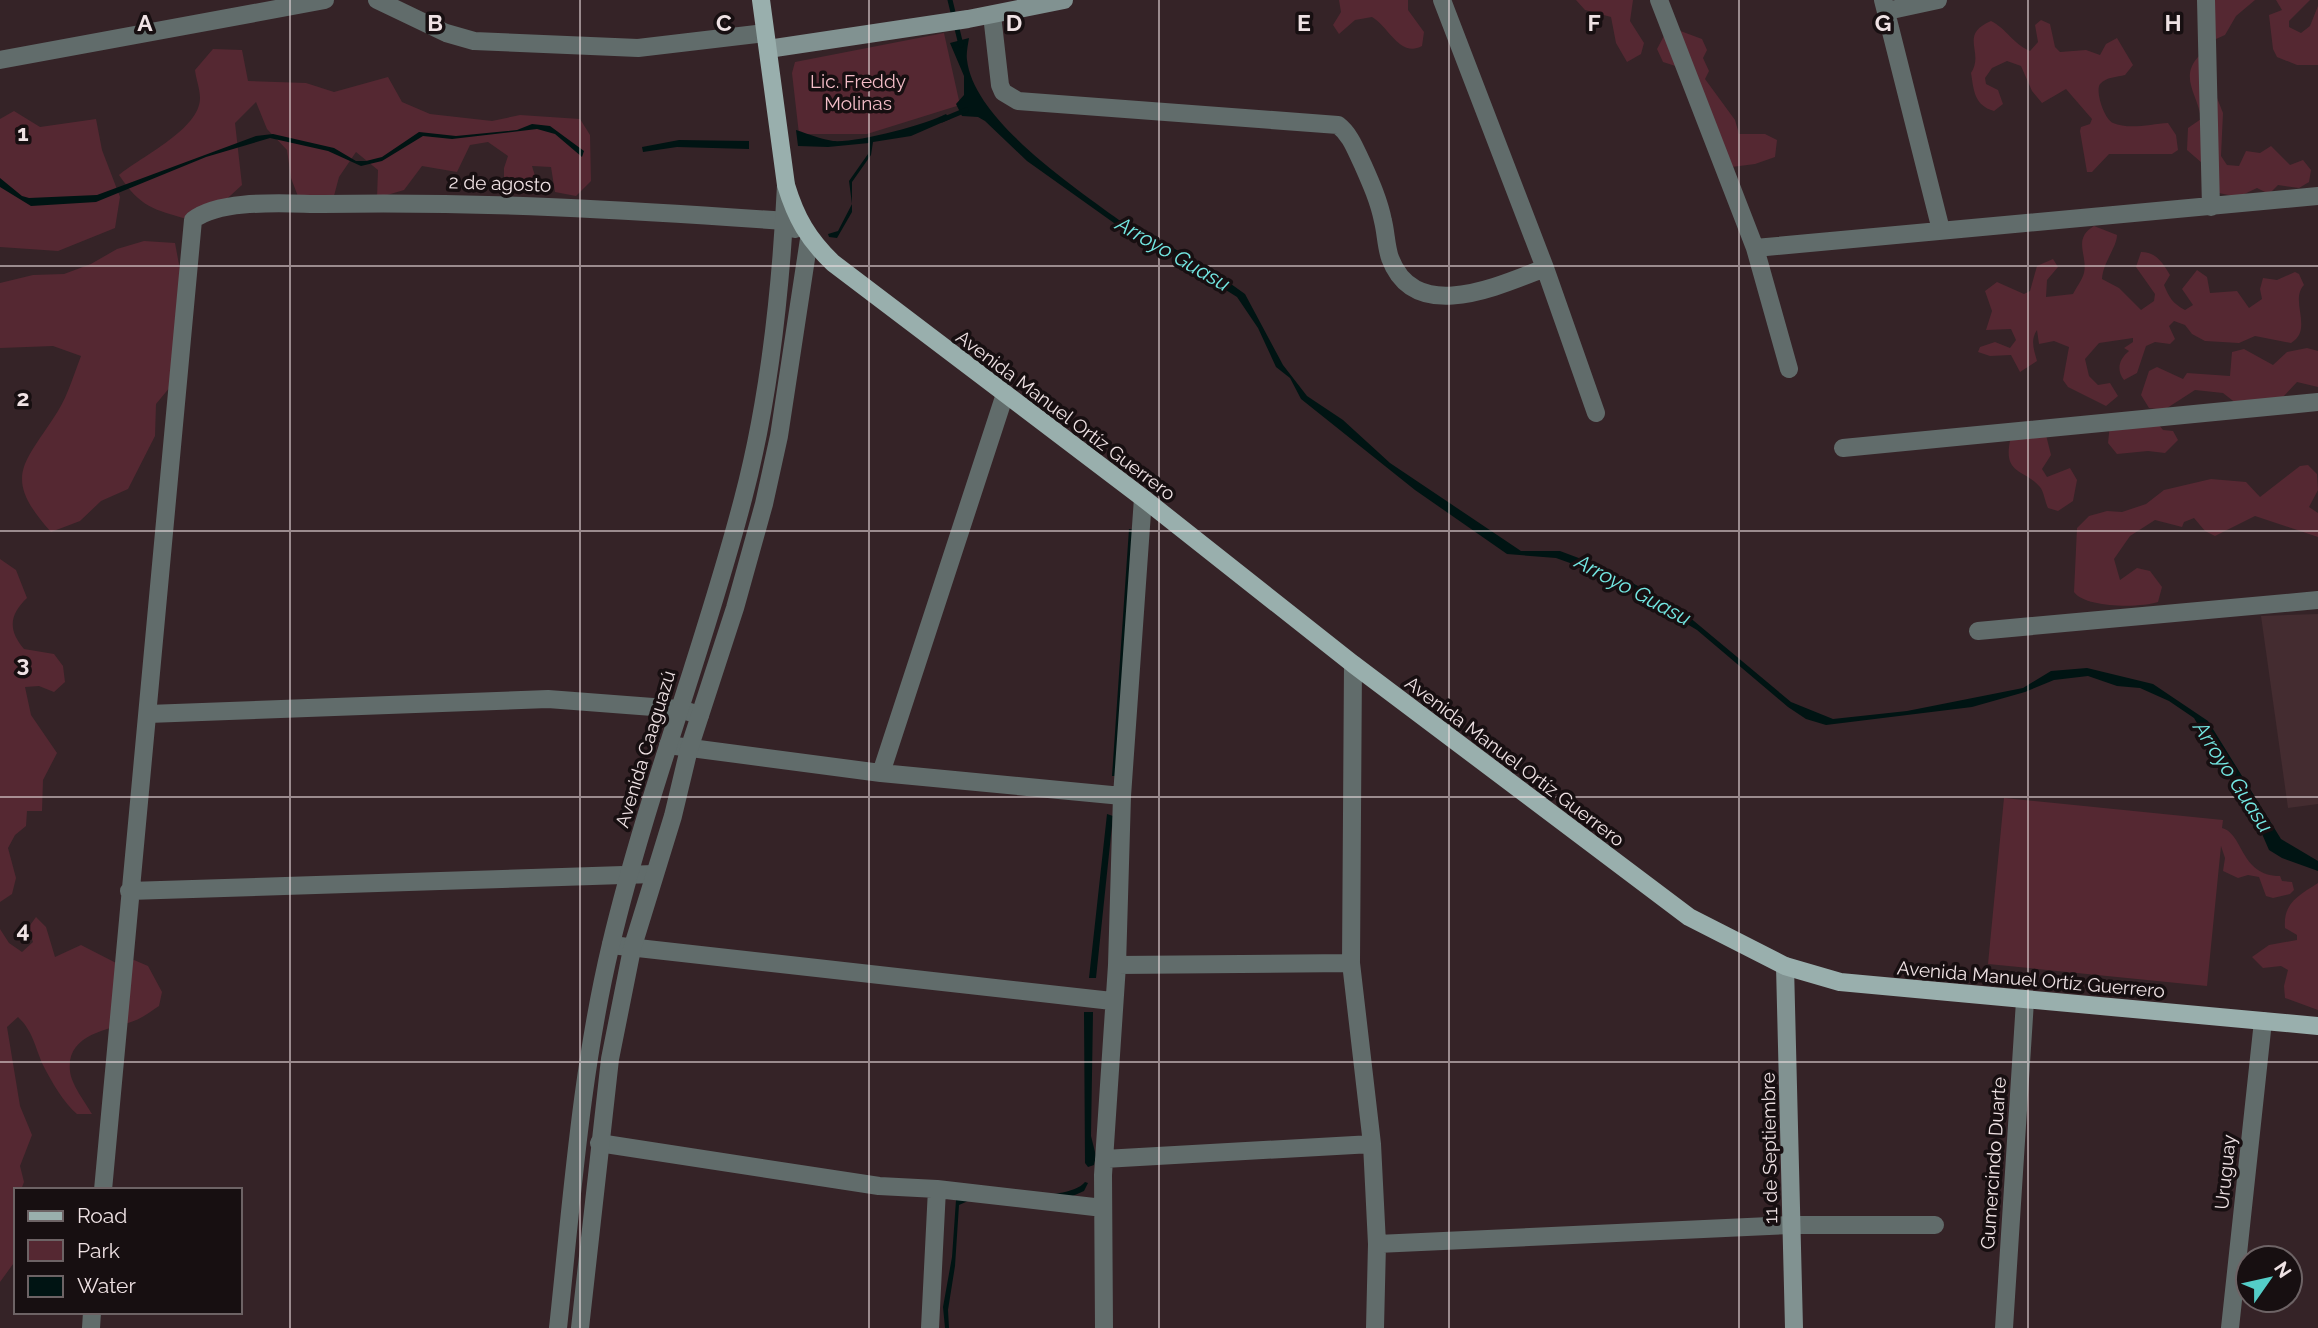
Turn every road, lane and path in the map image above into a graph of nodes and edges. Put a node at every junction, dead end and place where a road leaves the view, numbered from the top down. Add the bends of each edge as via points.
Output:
1 (325, 0) edge
2 (377, 0) edge
3 (761, 0) edge
4 (1064, 0) edge
5 (1442, 0) edge
6 (1659, 0) edge
7 (1938, 0) edge
8 (2206, 0) edge
9 (1885, 6) edge
10 (992, 15) junction
11 (767, 41) junction
12 (0, 60) edge
13 (786, 185) junction
14 (2318, 196) edge
15 (2211, 207) junction
16 (785, 220) junction
17 (1941, 230) junction
18 (809, 240) junction
19 (1755, 248) junction
20 (1545, 268) junction
21 (1789, 369) dead end
22 (1005, 394) junction
23 (2318, 402) edge
24 (1596, 413) dead end
25 (1843, 447) dead end
26 (1143, 498) junction
27 (2318, 600) edge
28 (1978, 631) dead end
29 (1353, 664) junction
30 (679, 709) junction
31 (148, 714) junction
32 (700, 715) junction
33 (668, 745) junction
34 (689, 749) junction
35 (881, 773) junction
36 (1122, 796) junction
37 (630, 872) junction
38 (654, 874) junction
39 (129, 891) junction
40 (611, 946) junction
41 (632, 949) junction
42 (1351, 963) junction
43 (1116, 965) junction
44 (1785, 966) junction
45 (1112, 1001) junction
46 (2025, 1001) junction
47 (2263, 1021) junction
48 (2318, 1026) edge
49 (598, 1143) junction
50 (1372, 1144) junction
51 (1104, 1159) junction
52 (103, 1188) edge
53 (937, 1189) junction
54 (1103, 1209) junction
55 (1791, 1225) junction
56 (1936, 1225) dead end
57 (1377, 1244) junction
58 (558, 1328) edge
59 (580, 1328) edge
60 (929, 1328) edge
61 (1104, 1328) edge
62 (1375, 1328) edge
63 (1794, 1328) edge
64 (2004, 1328) edge
65 (2230, 1328) edge

1 - 12 street
2 - 11 street via 446,33 474,41 639,48
3 - 11 main road, Avenida Manuel Ortíz Guerrero
4 - 10 main road
5 - 20 street
6 - 19 street
7 - 9 street
8 - 15 street
9 - 17 street
10 - 11 main road
10 - 20 street via 1000,85 1018,101 1338,125 1347,132 1375,191 1398,275 1412,289 1452,296 1486,291
11 - 13 main road, Avenida Manuel Ortíz Guerrero
13 - 16 street, Avenida Caaguazú
13 - 18 main road, Avenida Manuel Ortíz Guerrero
14 - 15 street
15 - 17 street
16 - 18 street
16 - 30 street, Avenida Caaguazú via 764,398 744,497
16 - 31 street, 2 de agosto via 415,201 240,206 202,212 192,227
17 - 19 street
18 - 22 main road, Avenida Manuel Ortíz Guerrero via 832,263
18 - 32 street via 764,504
19 - 21 street
20 - 24 street
22 - 26 main road, Avenida Manuel Ortíz Guerrero
22 - 35 street
23 - 25 street
26 - 29 main road, Avenida Manuel Ortíz Guerrero
26 - 36 street
27 - 28 street
29 - 42 street
29 - 44 main road, Avenida Manuel Ortíz Guerrero via 1689,917
30 - 31 street via 548,699
30 - 32 street
30 - 33 street, Avenida Caaguazú
31 - 39 street
32 - 34 street
33 - 34 street
33 - 37 street, Avenida Caaguazú
34 - 35 street
34 - 38 street
35 - 36 street
36 - 43 street
37 - 38 street
37 - 39 street
37 - 40 street, Avenida Caaguazú
38 - 41 street
39 - 52 street
40 - 41 street
40 - 58 street, Avenida Caaguazú via 586,1070
41 - 45 street
41 - 49 street
42 - 43 street
42 - 50 street
43 - 45 street
44 - 46 main road, Avenida Manuel Ortíz Guerrero via 1840,982
44 - 55 main road, 11 de Septiembre
45 - 51 street
46 - 47 main road, Avenida Manuel Ortíz Guerrero
46 - 64 street, Gumercindo Duarte
47 - 48 main road, Avenida Manuel Ortíz Guerrero
47 - 65 street, Uruguay
49 - 53 street via 878,1186
49 - 59 street
50 - 51 street
50 - 57 street
51 - 54 street
53 - 54 street
53 - 60 street
54 - 61 street
55 - 56 street
55 - 57 street
55 - 63 main road, 11 de Septiembre
57 - 62 street

